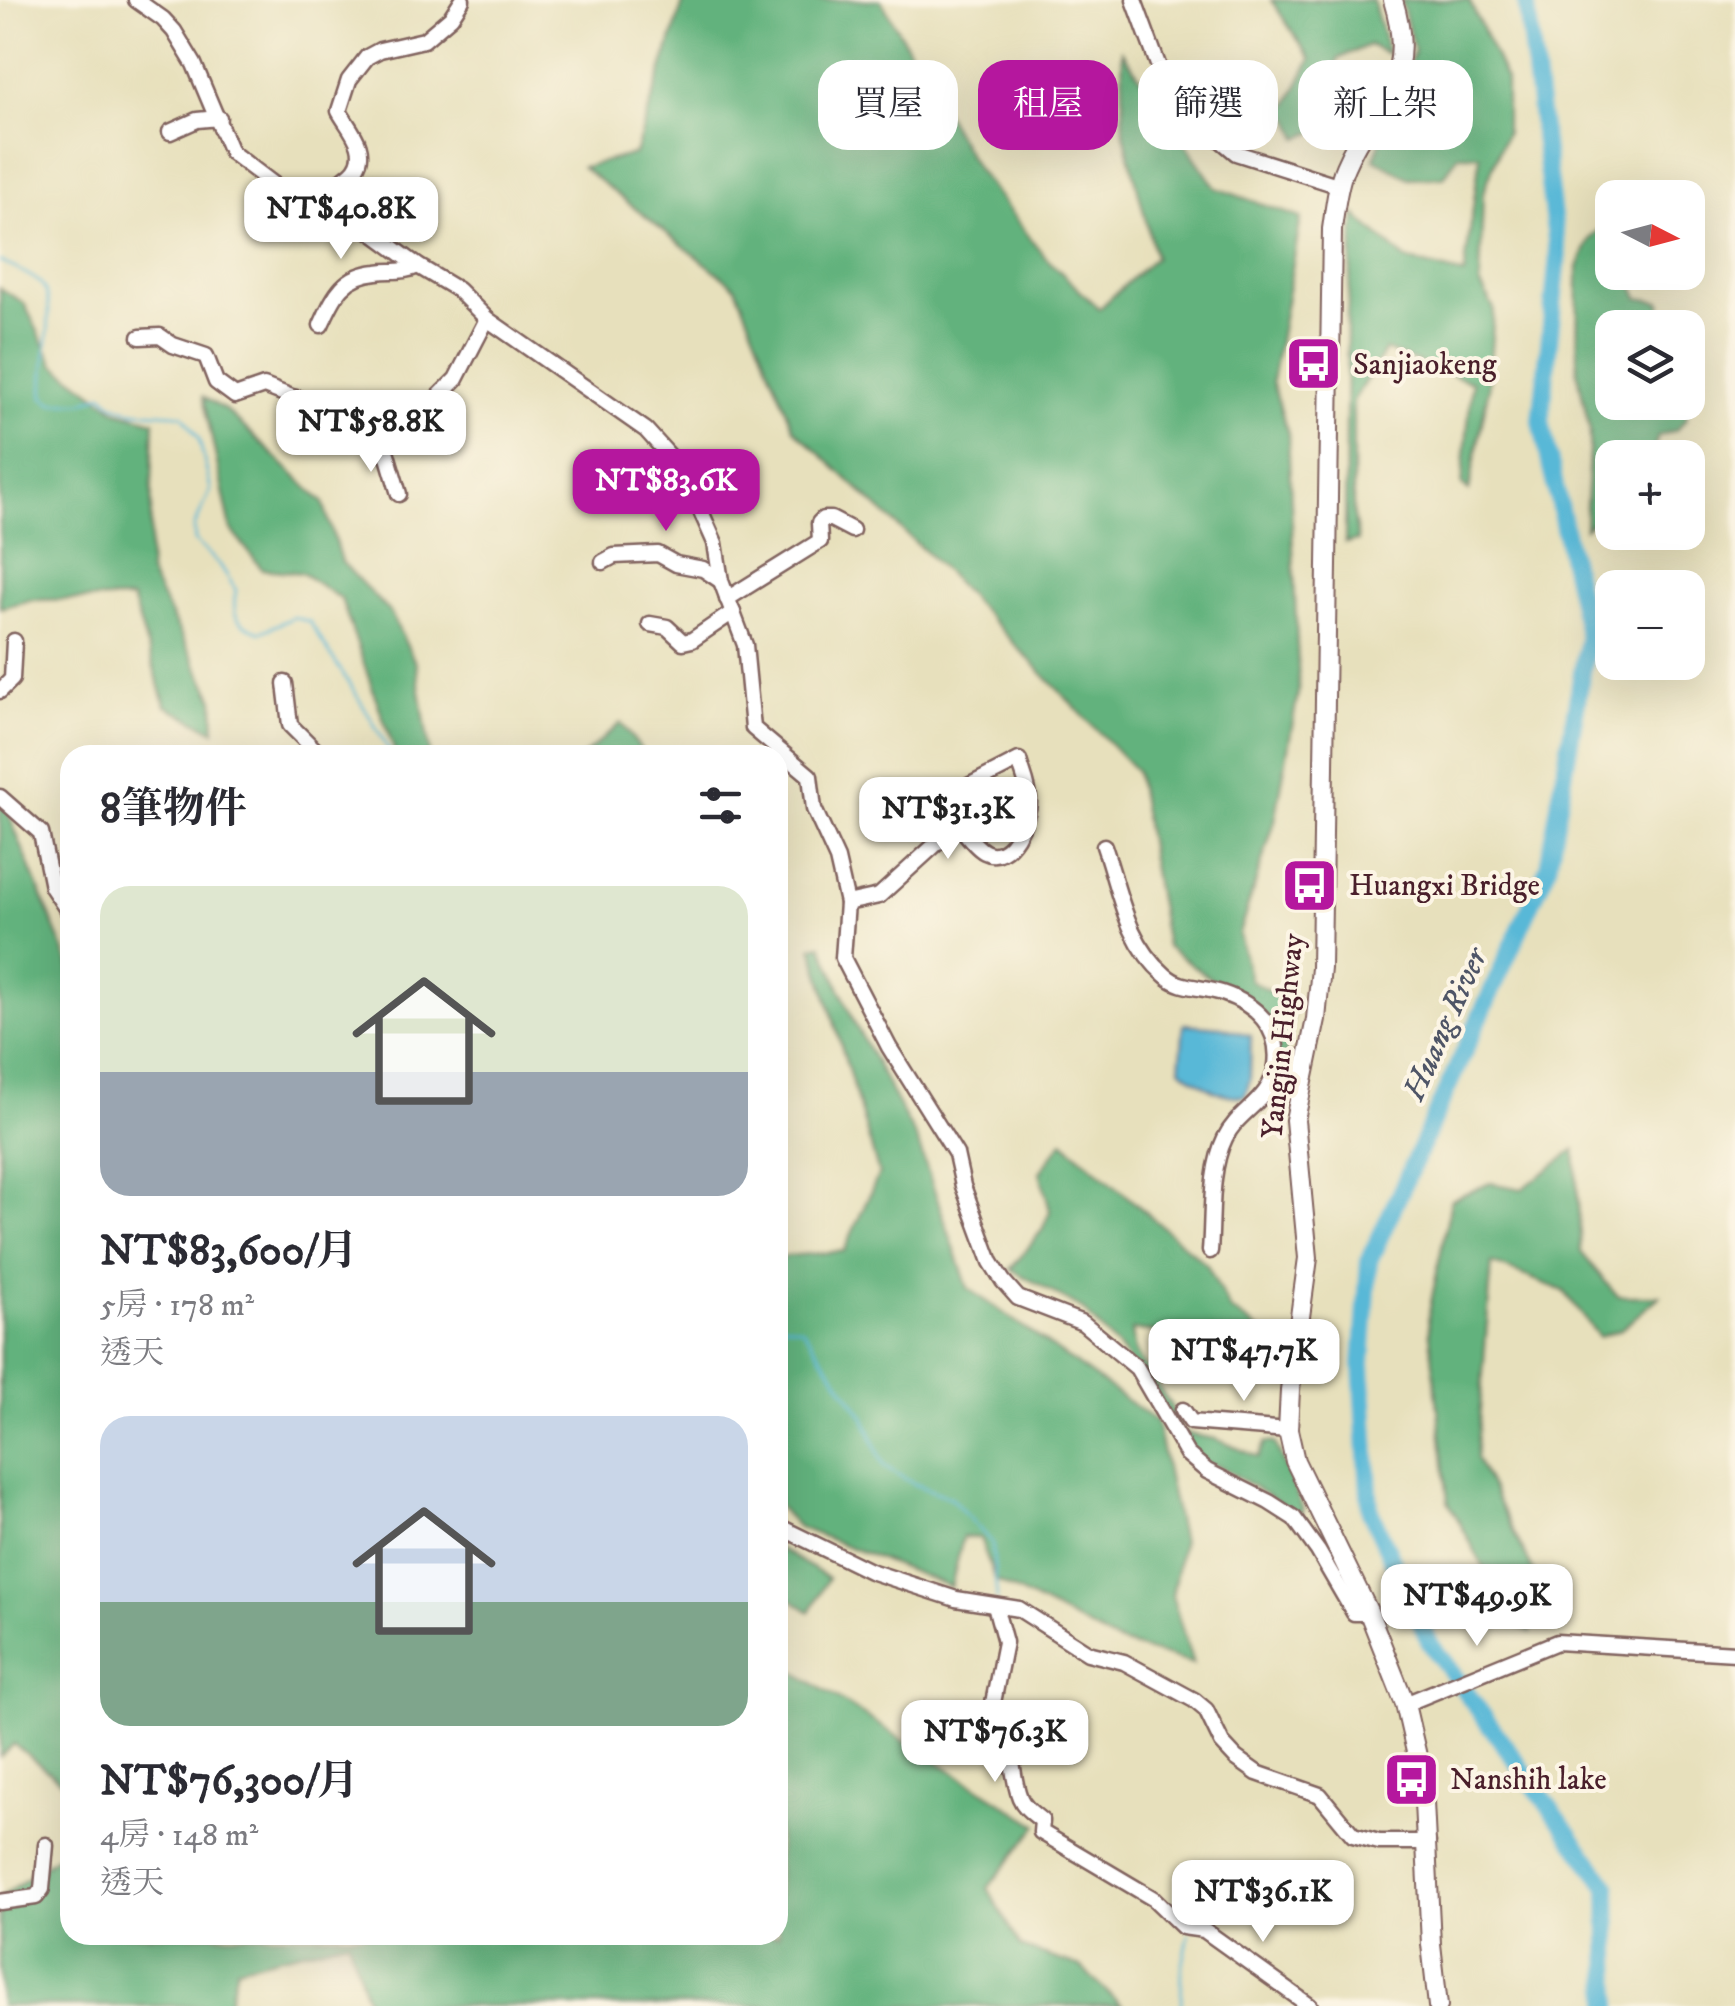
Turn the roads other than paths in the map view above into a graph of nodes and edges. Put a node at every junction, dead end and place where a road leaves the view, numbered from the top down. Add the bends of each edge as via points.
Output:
1 (136, 0) edge
2 (462, 0) edge
3 (1134, 0) edge
4 (1392, 0) edge
5 (219, 118) junction
6 (170, 132) dead end
7 (1340, 186) junction
8 (330, 205) junction
9 (418, 266) junction
10 (487, 318) junction
11 (321, 325) dead end
12 (140, 337) dead end
13 (384, 444) junction
14 (399, 494) dead end
15 (852, 530) dead end
16 (603, 562) dead end
17 (722, 581) junction
18 (730, 605) junction
19 (650, 624) dead end
20 (14, 641) dead end
21 (285, 683) dead end
22 (0, 691) edge
23 (310, 745) edge
24 (769, 745) edge
25 (788, 759) edge
26 (0, 797) edge
27 (958, 824) junction
28 (1104, 846) dead end
29 (60, 899) edge
30 (847, 903) junction
31 (1210, 1251) dead end
32 (1183, 1410) dead end
33 (1288, 1430) junction
34 (788, 1531) edge
35 (1001, 1606) junction
36 (1370, 1613) junction
37 (1735, 1652) edge
38 (1405, 1704) junction
39 (1428, 1842) junction
40 (46, 1845) dead end
41 (0, 1902) edge
42 (1310, 2006) edge
43 (1438, 2006) edge

1 - 5 street via 174,31
2 - 8 street via 429,36 375,52 348,80 339,111 360,158 332,190
3 - 7 street via 1170,97 1236,154
4 - 7 main road, Yangjin Highway via 1404,44 1400,68
5 - 6 street
5 - 8 street via 231,152 246,164 276,186
7 - 33 main road, Yangjin Highway via 1332,249 1321,968 1295,1120 1308,1258
8 - 9 street
9 - 10 street
9 - 11 street via 340,286
10 - 13 street via 456,379
10 - 17 street via 646,430 684,470
12 - 13 street via 160,336 206,356 216,382 235,396 264,386 344,408 376,444
13 - 14 street
15 - 18 street via 823,519 820,541
16 - 17 street via 658,554
17 - 18 street
18 - 19 street via 692,640 682,642 667,627
18 - 24 street via 745,645 753,728
20 - 22 street via 12,678
21 - 23 street via 290,725
25 - 30 street via 810,776 814,809 837,859
26 - 29 street via 37,826
27 - 27 street via 947,796 1019,760 1030,800 1018,836 1004,852 983,852
27 - 30 street via 880,896
28 - 31 street via 1131,934 1145,954 1182,986 1223,993 1256,1010 1276,1042 1272,1082 1226,1134 1218,1158
30 - 36 street via 843,958 956,1154 1003,1281 1018,1298 1082,1323 1138,1368 1188,1454 1207,1472 1294,1518 1354,1614
32 - 33 street via 1191,1422
33 - 36 main road, Yangjin Highway via 1295,1462
34 - 35 street via 870,1571
35 - 39 street via 1019,1609 1088,1654 1124,1662 1194,1700 1236,1758 1257,1773 1320,1795 1353,1835
35 - 42 street via 1005,1642 990,1718 1010,1746 1020,1798 1042,1820 1041,1832 1189,1927 1204,1930
36 - 38 main road, Yangjin Highway
37 - 38 street via 1546,1644
38 - 39 main road, Yangjin Highway via 1424,1782
39 - 43 main road, Yangjin Highway
40 - 41 street via 36,1897

